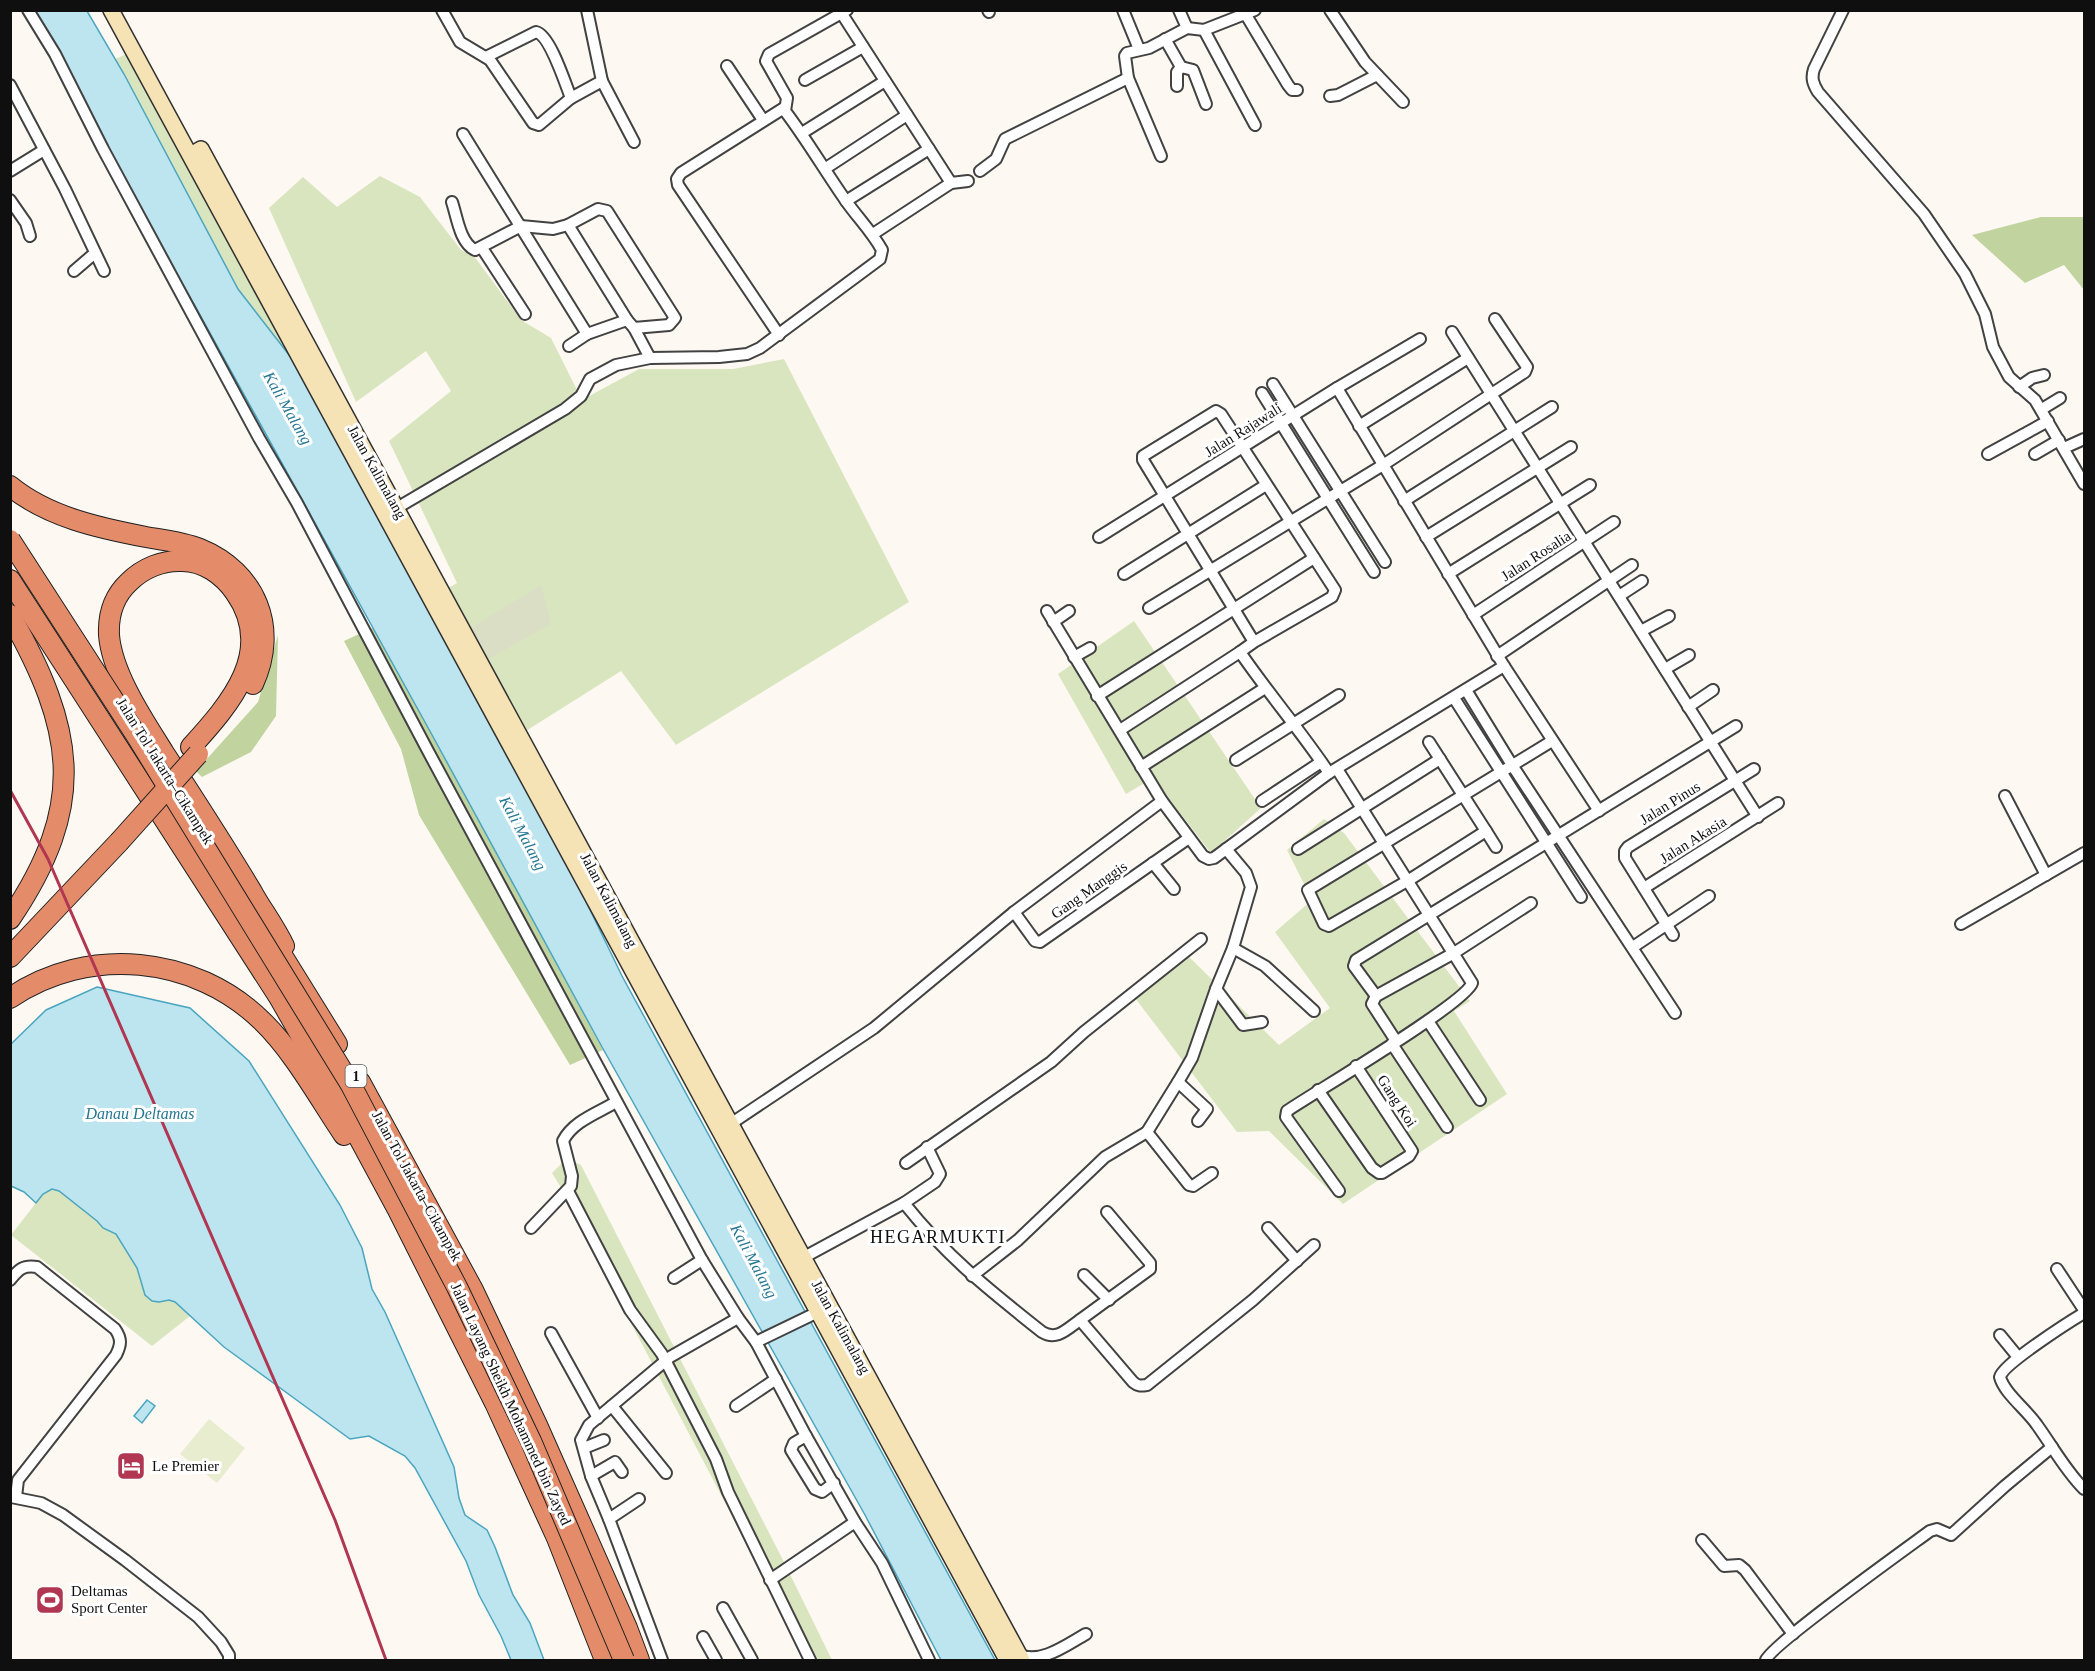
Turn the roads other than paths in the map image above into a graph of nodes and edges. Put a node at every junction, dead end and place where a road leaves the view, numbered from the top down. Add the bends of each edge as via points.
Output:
1 (28, 10) edge
2 (111, 10) edge
3 (442, 10) edge
4 (587, 10) edge
5 (1123, 10) edge
6 (1179, 10) edge
7 (1330, 10) edge
8 (1843, 10) edge
9 (845, 12) edge
10 (1250, 13) edge
11 (1186, 28) junction
12 (1204, 30) junction
13 (1165, 39) junction
14 (863, 46) junction
15 (1139, 49) junction
16 (486, 57) junction
17 (727, 66) dead end
18 (1181, 67) junction
19 (1377, 75) junction
20 (1128, 78) junction
21 (805, 80) dead end
22 (602, 81) junction
23 (885, 81) junction
24 (10, 85) edge
25 (1177, 86) dead end
26 (1297, 90) dead end
27 (1330, 96) dead end
28 (571, 98) junction
29 (1403, 102) dead end
30 (1206, 104) dead end
31 (784, 108) junction
32 (907, 115) junction
33 (763, 120) junction
34 (1255, 125) dead end
35 (802, 133) junction
36 (463, 134) dead end
37 (634, 142) dead end
38 (929, 149) junction
39 (44, 150) junction
40 (1161, 156) dead end
41 (826, 168) junction
42 (10, 171) edge
43 (980, 171) dead end
44 (968, 181) dead end
45 (951, 183) junction
46 (10, 200) edge
47 (846, 201) junction
48 (452, 202) dead end
49 (568, 225) junction
50 (521, 226) junction
51 (873, 234) junction
52 (30, 236) dead end
53 (482, 248) junction
54 (95, 253) junction
55 (74, 271) dead end
56 (104, 271) dead end
57 (525, 314) dead end
58 (1495, 320) dead end
59 (631, 324) junction
60 (1452, 332) dead end
61 (587, 334) junction
62 (779, 335) junction
63 (1420, 339) dead end
64 (569, 346) dead end
65 (650, 358) junction
66 (1468, 358) junction
67 (2044, 375) dead end
68 (1273, 384) dead end
69 (2019, 387) junction
70 (1336, 388) junction
71 (1262, 393) dead end
72 (1492, 395) junction
73 (2060, 398) dead end
74 (1552, 407) dead end
75 (2042, 409) junction
76 (1293, 416) junction
77 (2048, 421) junction
78 (1281, 423) junction
79 (1359, 426) junction
80 (1515, 432) junction
81 (2085, 438) edge
82 (2062, 444) junction
83 (1243, 447) junction
84 (1571, 447) dead end
85 (1988, 454) dead end
86 (2035, 454) dead end
87 (1383, 465) junction
88 (1537, 467) junction
89 (2085, 484) edge
90 (1266, 485) junction
91 (1590, 485) dead end
92 (10, 486) edge
93 (1340, 491) junction
94 (1165, 496) junction
95 (1328, 498) junction
96 (1404, 501) junction
97 (1560, 503) junction
98 (391, 511) junction
99 (1291, 521) junction
100 (1614, 522) dead end
101 (10, 526) edge
102 (1187, 534) junction
103 (1099, 537) dead end
104 (1426, 537) junction
105 (10, 540) edge
106 (1585, 543) junction
107 (10, 556) edge
108 (1314, 558) junction
109 (1384, 562) dead end
110 (1632, 565) dead end
111 (1210, 571) junction
112 (1374, 572) dead end
113 (1124, 574) dead end
114 (1448, 574) junction
115 (10, 580) edge
116 (1609, 581) junction
117 (1642, 581) dead end
118 (1619, 596) junction
119 (1149, 608) dead end
120 (1234, 608) junction
121 (1047, 611) dead end
122 (1069, 611) dead end
123 (10, 615) edge
124 (1473, 615) junction
125 (1669, 616) dead end
126 (1053, 622) junction
127 (1641, 631) junction
128 (1254, 642) junction
129 (1090, 648) dead end
130 (1240, 652) junction
131 (1689, 655) dead end
132 (1497, 656) junction
133 (1074, 657) junction
134 (1504, 666) junction
135 (1665, 669) junction
136 (1265, 688) junction
137 (1466, 690) junction
138 (1713, 690) dead end
139 (1339, 695) dead end
140 (1098, 696) junction
141 (1454, 698) junction
142 (1688, 706) junction
143 (1294, 724) junction
144 (1736, 726) dead end
145 (1120, 730) junction
146 (1552, 741) junction
147 (1429, 742) dead end
148 (1711, 742) junction
149 (195, 751) junction
150 (1440, 759) junction
151 (1236, 760) dead end
152 (1321, 762) junction
153 (1512, 765) junction
154 (1141, 767) junction
155 (1754, 769) dead end
156 (1333, 771) junction
157 (1500, 772) junction
158 (1735, 780) junction
159 (1463, 796) junction
160 (2005, 796) dead end
161 (1162, 801) junction
162 (1262, 801) dead end
163 (1779, 803) dead end
164 (1362, 809) junction
165 (1599, 811) junction
166 (1758, 817) junction
167 (1486, 831) junction
168 (1558, 835) junction
169 (115, 838) junction
170 (1189, 838) junction
171 (1545, 843) junction
172 (1385, 844) junction
173 (1496, 847) dead end
174 (1226, 849) junction
175 (1298, 849) dead end
176 (2085, 853) edge
177 (1153, 863) junction
178 (2046, 875) junction
179 (1409, 880) junction
180 (1644, 888) junction
181 (1174, 890) dead end
182 (1709, 896) dead end
183 (1581, 897) dead end
184 (1531, 903) dead end
185 (1014, 912) junction
186 (1430, 916) junction
187 (10, 919) edge
188 (1666, 923) junction
189 (1961, 924) dead end
190 (1673, 935) dead end
191 (1201, 939) dead end
192 (10, 943) edge
193 (1633, 947) junction
194 (1233, 948) junction
195 (1454, 952) junction
196 (10, 957) edge
197 (292, 970) junction
198 (1216, 989) junction
199 (1376, 996) junction
200 (10, 998) edge
201 (1314, 1011) dead end
202 (1675, 1013) dead end
203 (1428, 1021) junction
204 (1262, 1022) dead end
205 (1394, 1043) junction
206 (1356, 1066) junction
207 (1178, 1082) junction
208 (1318, 1090) junction
209 (1480, 1100) dead end
210 (616, 1102) junction
211 (1198, 1121) dead end
212 (1447, 1127) dead end
213 (725, 1128) junction
214 (1147, 1132) junction
215 (927, 1147) junction
216 (906, 1164) dead end
217 (1212, 1173) dead end
218 (568, 1191) junction
219 (1339, 1191) dead end
220 (904, 1203) junction
221 (1107, 1212) dead end
222 (406, 1227) junction
223 (531, 1228) dead end
224 (1268, 1228) dead end
225 (1314, 1245) dead end
226 (702, 1260) junction
227 (798, 1261) junction
228 (1298, 1261) junction
229 (2058, 1269) dead end
230 (1084, 1275) dead end
231 (972, 1276) junction
232 (674, 1278) dead end
233 (10, 1280) edge
234 (1109, 1300) junction
235 (2085, 1312) edge
236 (812, 1314) junction
237 (738, 1318) junction
238 (1080, 1320) junction
239 (551, 1333) dead end
240 (2000, 1335) dead end
241 (760, 1340) junction
242 (2018, 1357) junction
243 (665, 1362) junction
244 (776, 1380) junction
245 (612, 1406) junction
246 (736, 1406) dead end
247 (598, 1418) junction
248 (806, 1436) junction
249 (604, 1440) dead end
250 (584, 1448) junction
251 (2052, 1448) junction
252 (622, 1472) dead end
253 (666, 1473) dead end
254 (591, 1476) junction
255 (834, 1483) junction
256 (2085, 1489) edge
257 (13, 1497) edge
258 (639, 1498) dead end
259 (609, 1519) junction
260 (855, 1522) junction
261 (1702, 1540) dead end
262 (770, 1580) junction
263 (723, 1608) dead end
264 (1086, 1634) dead end
265 (1793, 1634) junction
266 (703, 1637) dead end
267 (1014, 1659) edge
268 (229, 1660) edge
269 (605, 1660) edge
270 (616, 1660) edge
271 (624, 1660) edge
272 (639, 1660) edge
273 (662, 1660) edge
274 (716, 1660) edge
275 (752, 1660) edge
276 (810, 1660) edge
277 (929, 1660) edge
278 (1766, 1660) edge

1 - 210 street
2 - 98 main road, Jalan Kalimalang via 196,152
3 - 16 street via 460,42
4 - 22 street
5 - 15 street
6 - 11 street
7 - 19 street
8 - 69 street via 1814,69 1814,84 1937,233 1985,314 1993,347 2008,377
9 - 14 street
9 - 31 street via 766,57 788,99
10 - 12 street
10 - 26 street via 1287,85
11 - 12 street
11 - 13 street
12 - 34 street
13 - 15 street
13 - 18 street
14 - 21 street
14 - 23 street
15 - 20 street via 1125,56
16 - 28 street via 537,126
16 - 28 street via 539,32 557,62
17 - 33 street
18 - 25 street
18 - 30 street via 1195,73
19 - 27 street
19 - 29 street
20 - 40 street
20 - 43 street via 1005,139 996,159
22 - 28 street
22 - 37 street
23 - 32 street
23 - 35 street
24 - 39 street
31 - 33 street
31 - 35 street
32 - 38 street
32 - 41 street
33 - 62 street via 677,179
35 - 41 street
36 - 50 street
38 - 45 street
38 - 47 street
39 - 42 street
39 - 54 street
41 - 47 street
44 - 45 street
45 - 51 street
46 - 52 street
47 - 51 street
48 - 53 street via 467,244 473,250
49 - 50 street via 553,229
49 - 59 street
49 - 59 street via 598,209 607,211 675,318 669,325
50 - 53 street
50 - 61 street
51 - 62 street via 882,250 880,259
53 - 57 street
54 - 55 street
54 - 56 street
58 - 72 street via 1527,369
59 - 61 street
59 - 65 street
60 - 66 street
61 - 64 street
62 - 65 street via 747,354
63 - 70 street, Jalan Rajawali
65 - 98 street via 616,365 600,373 566,409
66 - 72 street
66 - 79 street
67 - 69 street
68 - 76 street
69 - 75 street
70 - 76 street, Jalan Rajawali
70 - 79 street
71 - 78 street
72 - 80 street
72 - 87 street
73 - 75 street
74 - 80 street
75 - 77 street
76 - 78 street, Jalan Rajawali
76 - 93 street
77 - 82 street
77 - 85 street
78 - 83 street, Jalan Rajawali
78 - 95 street
79 - 87 street
80 - 88 street
80 - 96 street
81 - 82 street
82 - 86 street
82 - 89 street
83 - 90 street
83 - 94 street, Jalan Rajawali
83 - 94 street via 1218,412 1200,420 1143,456
84 - 88 street
87 - 93 street
87 - 96 street
88 - 97 street
88 - 104 street
90 - 99 street
90 - 102 street
91 - 97 street
92 - 149 highway via 64,516 198,548 230,567 250,589 262,620 260,669 234,712
93 - 95 street
93 - 109 street
94 - 102 street
94 - 103 street, Jalan Rajawali
95 - 99 street
95 - 112 street
96 - 104 street
97 - 106 street
97 - 114 street
98 - 213 main road, Jalan Kalimalang
99 - 108 street
99 - 111 street
100 - 106 street, Jalan Rosalia
101 - 197 highway, Jalan Tol Jakarta–Cikampek / 1
102 - 111 street
102 - 113 street
104 - 114 street
105 - 271 highway, Jalan Layang Sheikh Mohammed bin Zayed / 1, bridge via 136,735 351,1085 457,1287 531,1441
106 - 116 street
106 - 124 street, Jalan Rosalia
107 - 270 highway, Jalan Layang Sheikh Mohammed bin Zayed / 1 via 284,985 350,1099 452,1293 526,1451
108 - 120 street
108 - 128 street via 1334,588 1334,595
110 - 116 street
111 - 119 street
111 - 120 street
114 - 124 street
115 - 222 highway, Jalan Tol Jakarta–Cikampek / 1 via 279,997
116 - 118 street
116 - 132 street
117 - 118 street
118 - 127 street
120 - 128 street
120 - 140 street
121 - 126 street
122 - 126 street
123 - 187 highway via 54,706 63,744 64,778 61,810 49,848 33,884
124 - 132 street
125 - 127 street
126 - 133 street
127 - 135 street
128 - 130 street
129 - 133 street
130 - 136 street
130 - 145 street
131 - 135 street
132 - 134 street
133 - 140 street
134 - 137 street
134 - 146 street
135 - 142 street
136 - 143 street
136 - 154 street
137 - 141 street
137 - 153 street
138 - 142 street
139 - 143 street
140 - 145 street
141 - 156 street
141 - 157 street
142 - 148 street
143 - 151 street
143 - 152 street
144 - 148 street
145 - 154 street
146 - 153 street
146 - 165 street
147 - 150 street
148 - 158 street
148 - 165 street
149 - 169 highway
149 - 197 highway via 238,688 248,664 250,635 242,604 226,582 199,563 178,561 154,565 121,590 109,622 113,655 147,726 266,915
150 - 159 street
150 - 164 street
152 - 156 street
152 - 162 street
153 - 157 street
153 - 168 street
154 - 161 street
155 - 158 street, Jalan Pinus
156 - 164 street
156 - 174 street
157 - 159 street
157 - 171 street
158 - 166 street
158 - 180 street, Jalan Pinus via 1628,847 1624,855
159 - 167 street
159 - 172 street
160 - 178 street
161 - 170 street
161 - 185 street
163 - 166 street, Jalan Akasia
164 - 172 street
164 - 175 street
165 - 168 street
166 - 180 street, Jalan Akasia
167 - 173 street
167 - 179 street
168 - 171 street
168 - 193 street
169 - 192 highway
169 - 196 highway
170 - 174 street via 1209,859
170 - 177 street, Gang Manggis
171 - 183 street
171 - 186 street
172 - 179 street
172 - 179 street via 1309,889 1324,924 1329,926
174 - 194 street via 1246,873 1251,887
176 - 178 street
177 - 181 street
177 - 185 street, Gang Manggis via 1040,942 1035,941
178 - 189 street
179 - 186 street
180 - 188 street
182 - 188 street
184 - 195 street
185 - 213 street via 874,1028
186 - 195 street
186 - 199 street via 1355,962
188 - 190 street
188 - 193 street
191 - 215 street via 1051,1062
193 - 202 street
194 - 198 street
194 - 201 street via 1265,966
195 - 199 street
195 - 203 street via 1472,986
197 - 272 highway, Jalan Tol Jakarta–Cikampek / 1 via 356,1075 473,1290 542,1436
198 - 204 street via 1243,1025
198 - 207 street via 1192,1058
199 - 205 street via 1372,1004
200 - 222 highway via 62,972 106,964 158,967 188,974 216,987 243,1004 274,1033
203 - 205 street
203 - 209 street
205 - 206 street
205 - 212 street
206 - 208 street
206 - 208 street, Gang Koi via 1412,1151 1409,1156 1382,1173 1376,1172
207 - 211 street via 1207,1109
207 - 214 street
208 - 219 street via 1287,1111 1286,1116
210 - 218 street via 567,1134 564,1147 572,1176
210 - 226 street
213 - 227 main road, Jalan Kalimalang
214 - 217 street via 1189,1185
214 - 231 street via 1105,1156 1018,1240
215 - 216 street
215 - 220 street via 940,1174 935,1182
218 - 223 street
218 - 243 street via 630,1310
220 - 227 street
220 - 231 street
221 - 234 street via 1151,1265 1149,1272
222 - 269 highway, Jalan Tol Jakarta–Cikampek / 1 via 500,1413 557,1538
224 - 228 street
225 - 228 street
226 - 232 street
226 - 237 street
227 - 236 main road, Jalan Kalimalang
227 - 267 main road, Jalan Kalimalang
228 - 238 street via 1147,1385 1133,1382
229 - 235 street
230 - 234 street
231 - 238 street via 1048,1336 1056,1336
233 - 257 street via 19,1269 37,1267 120,1336 116,1355 18,1480
234 - 238 street
235 - 242 street
236 - 241 street
236 - 267 main road, Jalan Kalimalang
237 - 241 street
237 - 243 street
239 - 247 street
240 - 242 street
241 - 244 street
242 - 251 street via 2000,1374 2001,1382
243 - 245 street
243 - 262 street via 716,1459
244 - 246 street
244 - 248 street
245 - 247 street
245 - 253 street
247 - 250 street via 582,1436
248 - 255 street
248 - 255 street via 794,1443 791,1450 814,1489 820,1492
249 - 250 street
250 - 254 street
251 - 256 street
251 - 265 street via 1951,1534 1930,1531
252 - 254 street via 616,1462
254 - 259 street
255 - 260 street
257 - 268 street via 40,1503 63,1515 176,1598 221,1642
258 - 259 street
259 - 273 street
260 - 262 street
260 - 277 street via 882,1563
261 - 265 street via 1724,1566 1739,1565 1745,1570
262 - 276 street
263 - 275 street
264 - 267 street via 1043,1655
265 - 278 street
266 - 274 street

